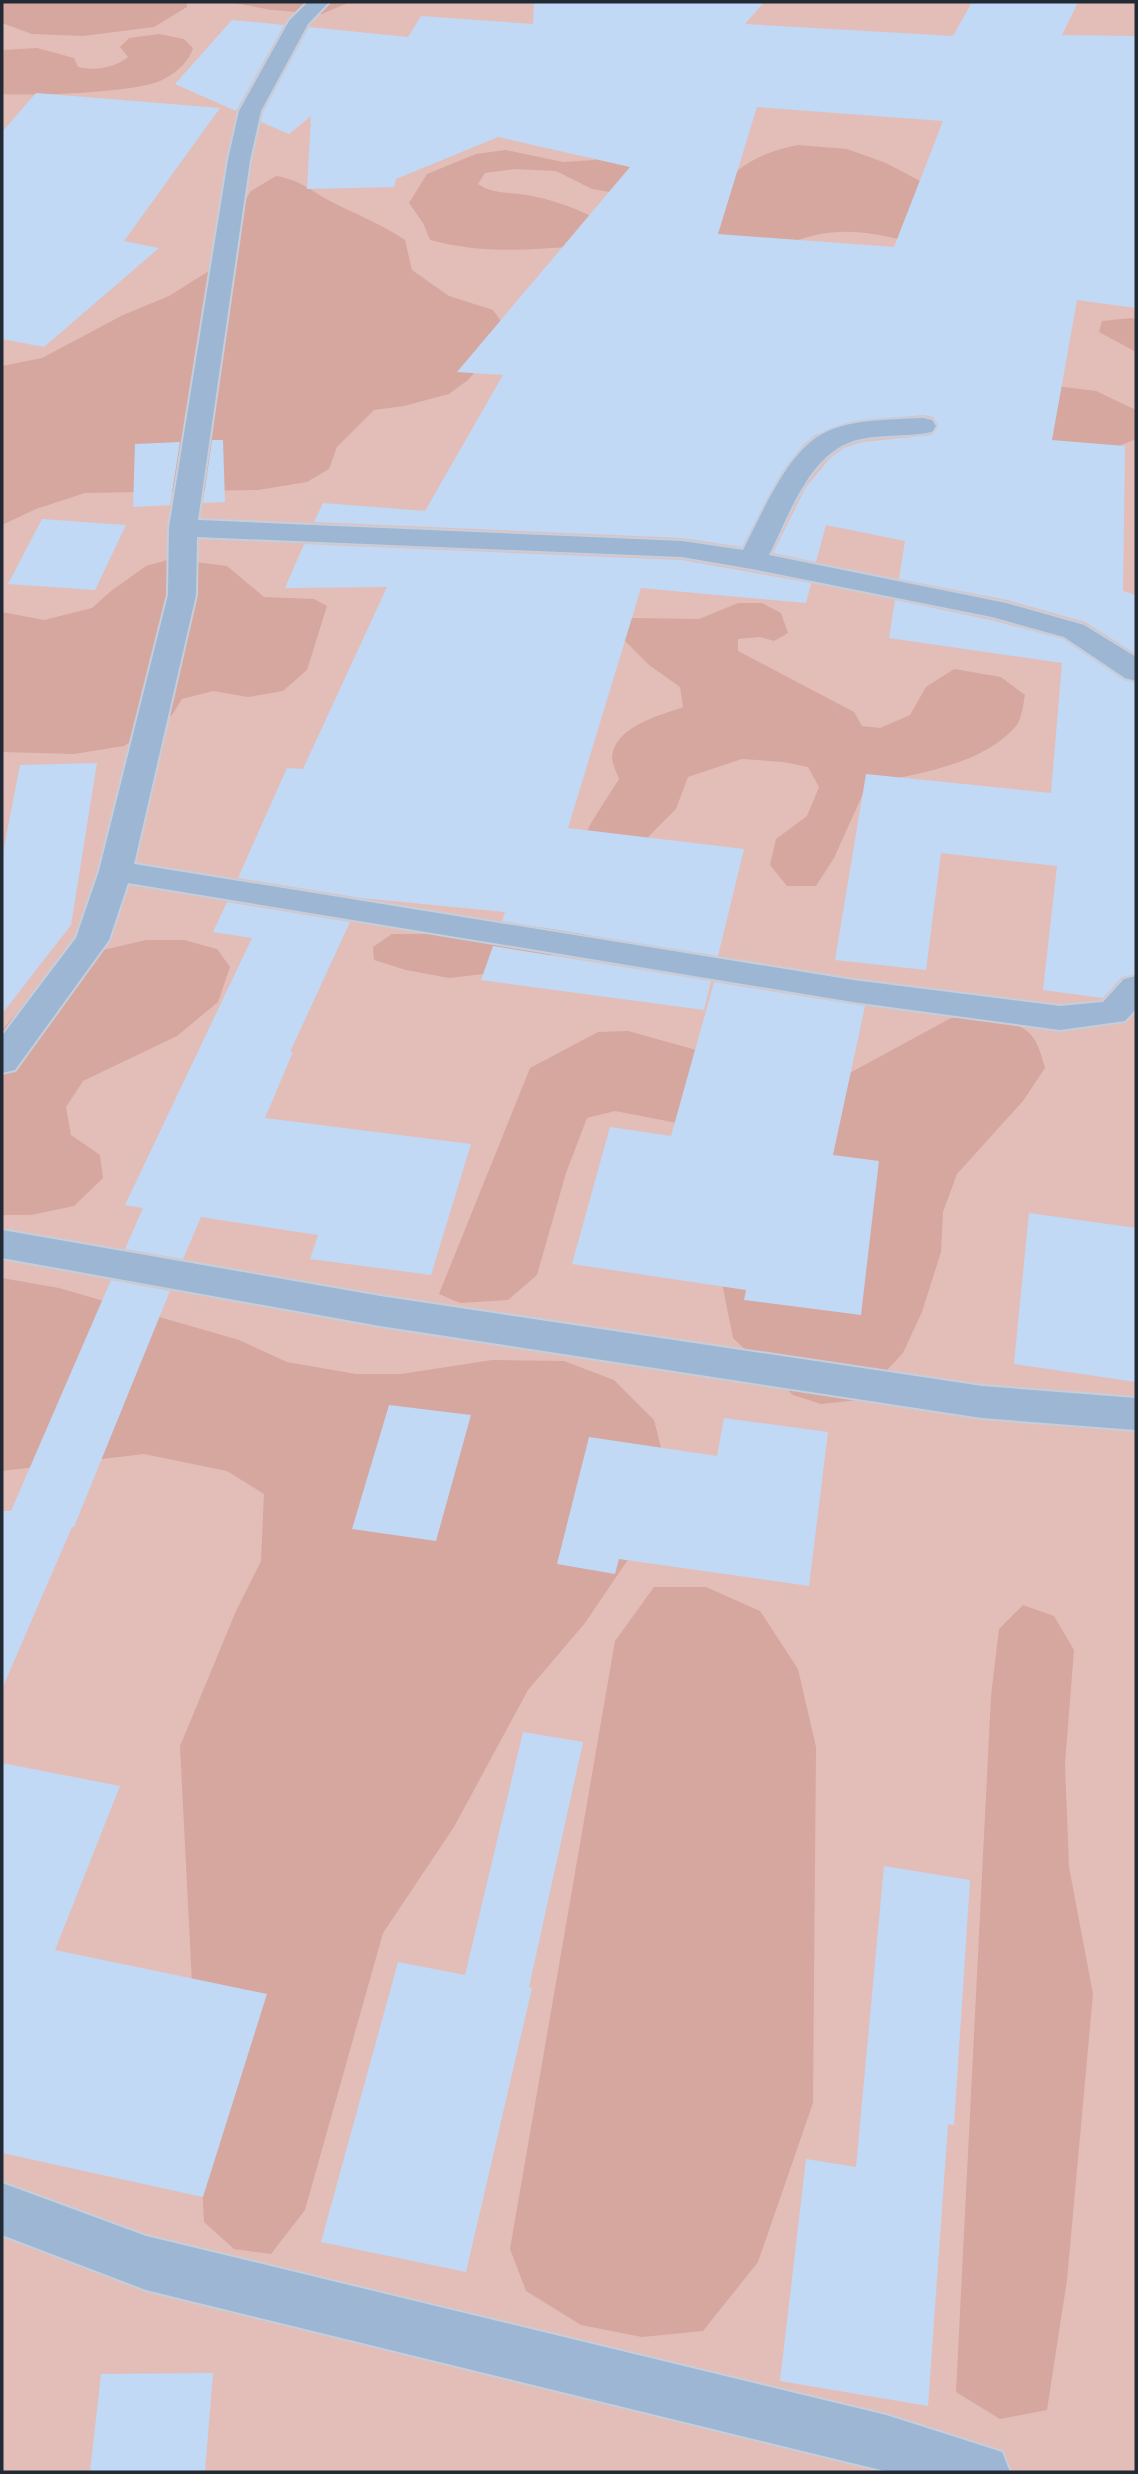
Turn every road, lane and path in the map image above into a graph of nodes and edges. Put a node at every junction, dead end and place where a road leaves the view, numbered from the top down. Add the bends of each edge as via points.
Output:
1 (319, 2) edge
2 (923, 426) dead end
3 (183, 528) junction
4 (752, 560) junction
5 (1136, 672) edge
6 (116, 871) junction
7 (1136, 987) edge
8 (2, 1061) edge
9 (2, 1244) edge
10 (1136, 1414) edge
11 (2, 2209) edge
12 (982, 2472) edge

1 - 3 lane via 299,21 250,111
2 - 4 lane via 871,429 826,442 807,462
3 - 4 lane via 682,549
3 - 6 lane via 182,595
4 - 5 lane via 996,609 1074,631
6 - 7 lane via 839,989 1060,1018 1113,1013
6 - 8 lane via 92,940
9 - 10 lane via 380,1311 982,1402
11 - 12 lane via 146,2263 886,2443

